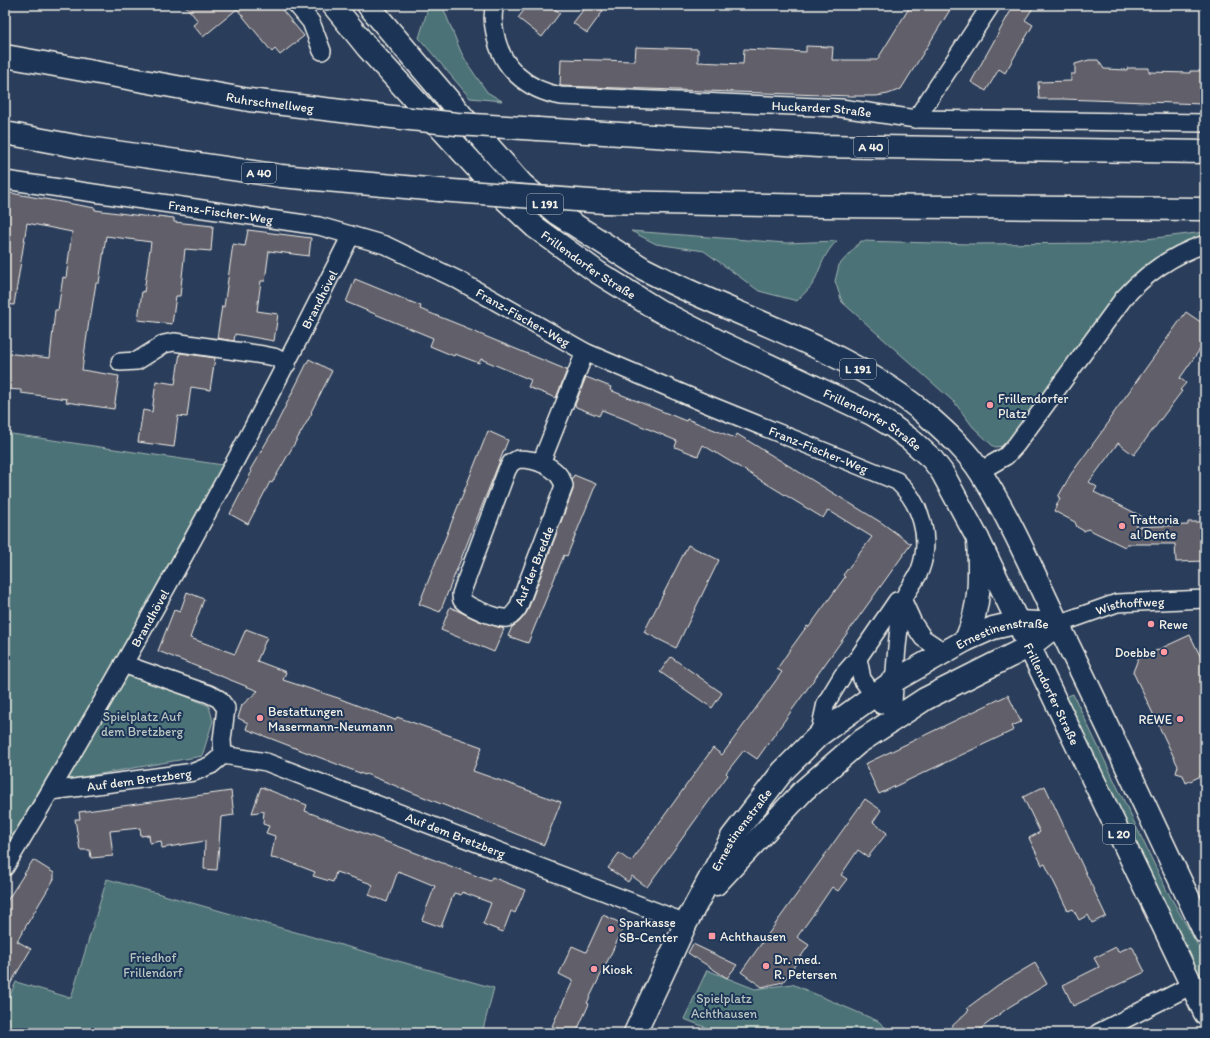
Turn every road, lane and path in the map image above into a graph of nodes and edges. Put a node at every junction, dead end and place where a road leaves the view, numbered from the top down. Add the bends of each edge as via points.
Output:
1 (297, 5) edge
2 (333, 5) edge
3 (368, 5) edge
4 (991, 5) edge
5 (494, 6) edge
6 (322, 50) dead end
7 (5, 56) edge
8 (916, 119) junction
9 (1205, 123) edge
10 (5, 133) edge
11 (1205, 152) edge
12 (5, 180) edge
13 (1205, 209) edge
14 (351, 235) junction
15 (1205, 244) edge
16 (585, 352) junction
17 (120, 362) dead end
18 (287, 364) junction
19 (541, 463) junction
20 (980, 471) junction
21 (978, 539) junction
22 (1205, 599) edge
23 (902, 601) junction
24 (1019, 622) junction
25 (1058, 624) junction
26 (966, 640) junction
27 (1030, 646) junction
28 (944, 652) junction
29 (858, 658) junction
30 (123, 664) junction
31 (894, 681) junction
32 (874, 694) junction
33 (892, 720) junction
34 (819, 735) junction
35 (223, 755) junction
36 (51, 791) junction
37 (5, 867) edge
38 (686, 923) junction
39 (1205, 933) edge
40 (1192, 985) junction
41 (1205, 1013) edge
42 (635, 1033) edge
43 (1098, 1033) edge

1 - 6 street via 311,22
2 - 21 main road, Frillendorfer Straße / L 191 via 367,47 506,200 535,227 603,276 658,310 892,426 932,459 942,472
3 - 20 main road, Frillendorfer Straße / L 191 via 522,184 556,213 650,272 853,366 930,418 958,444
4 - 8 street
5 - 8 street, Huckarder Straße via 496,37 506,63 526,83 548,94 842,108
7 - 11 main road, Ruhrschnellweg / A 40, bridge via 249,100 457,124 818,146
8 - 9 street, Huckarder Straße
10 - 13 main road, A 40, bridge via 81,147 281,176 604,202
12 - 14 street, Franz-Fischer-Weg via 319,226
14 - 16 street, Franz-Fischer-Weg via 385,245 458,280
14 - 18 street, Brandhövel
15 - 20 street via 1172,258 1137,283 1016,445 1006,456
16 - 19 street
16 - 23 street, Franz-Fischer-Weg via 897,481 919,509 924,541 921,570
17 - 18 street via 137,361 164,344 174,342 263,354
18 - 30 street, Brandhövel
19 - 19 street, Auf der Bredde via 528,459 518,459 511,463 462,586 462,600 466,604 500,618 513,615 518,608 563,494 562,478 557,471
20 - 25 main road, Frillendorfer Straße / L 191 via 1005,515
21 - 24 main road, Frillendorfer Straße / L 191
21 - 26 main road, L 191 via 978,601
22 - 25 street, Wisthoffweg via 1117,603
23 - 28 street via 923,638
23 - 29 street, Franz-Fischer-Weg via 897,601
23 - 31 street, Franz-Fischer-Weg
24 - 25 main road, Ernestinenstraße
24 - 26 main road, Ernestinenstraße via 993,628
24 - 27 main road, Frillendorfer Straße / L 20
25 - 27 main road, Ernestinenstraße
25 - 39 main road, Frillendorfer Straße / L 20
26 - 28 main road, Ernestinenstraße
27 - 33 main road, Ernestinenstraße via 926,699
27 - 40 main road, Frillendorfer Straße / L 20
28 - 31 main road, Ernestinenstraße
29 - 32 street via 862,679
29 - 34 street, Franz-Fischer-Weg via 843,675 826,703
30 - 35 street via 219,699 226,708
30 - 36 street, Brandhövel
31 - 32 main road, Ernestinenstraße
31 - 33 street, Franz-Fischer-Weg
32 - 33 street
32 - 34 main road, Ernestinenstraße
33 - 38 main road, Ernestinenstraße via 858,743 804,790 716,884
34 - 38 main road, Ernestinenstraße via 783,771 737,831
35 - 36 street, Auf dem Bretzberg via 211,765 194,772
35 - 38 street, Auf dem Bretzberg via 266,762
36 - 37 street, Brandhövel
38 - 42 main road, Ernestinenstraße
40 - 41 main road, Frillendorfer Straße / L 20
40 - 43 street

